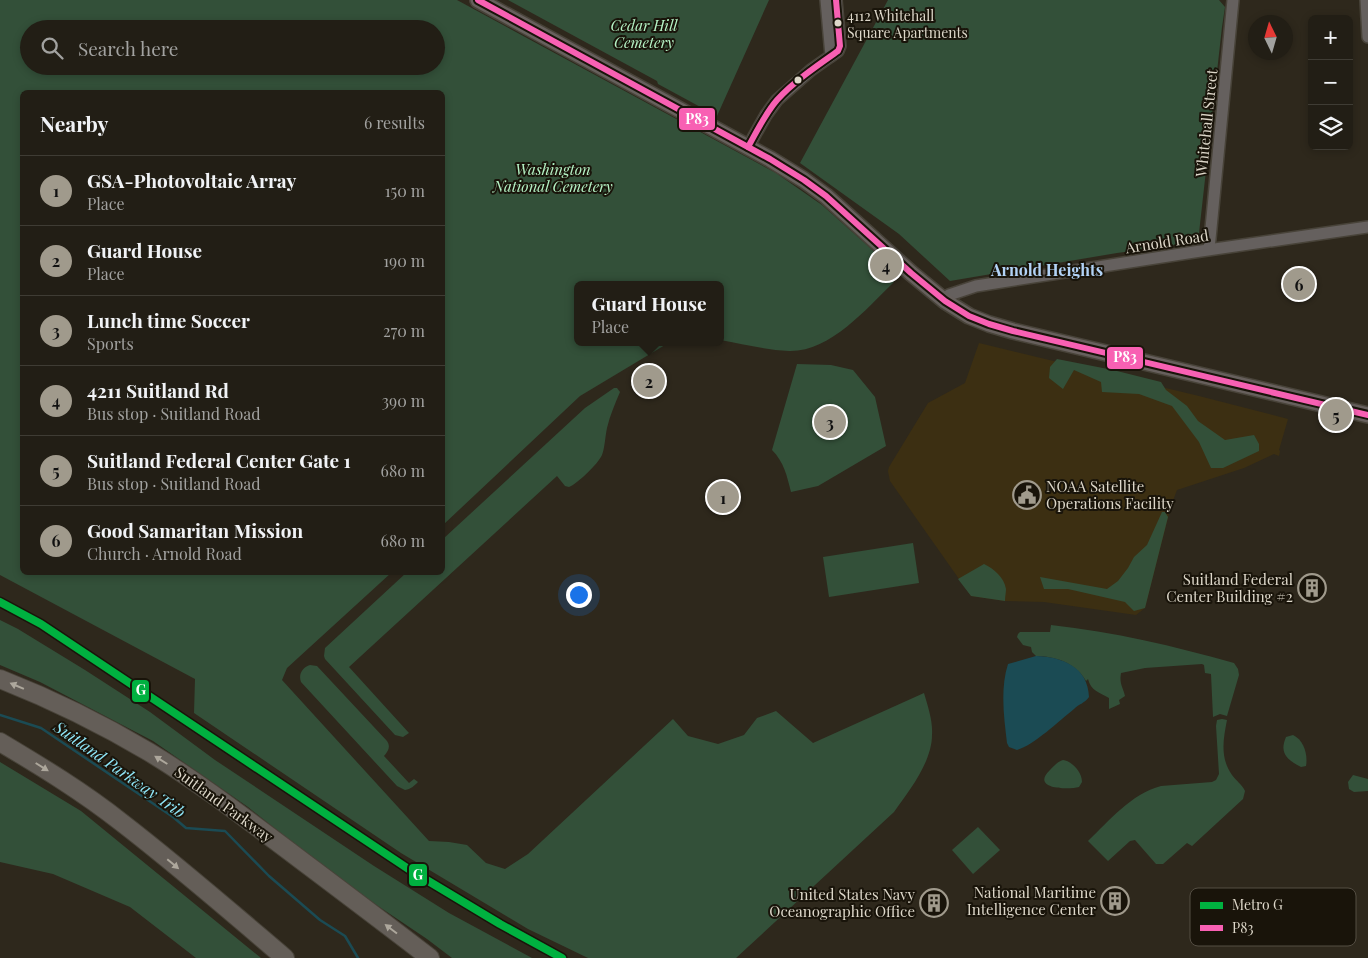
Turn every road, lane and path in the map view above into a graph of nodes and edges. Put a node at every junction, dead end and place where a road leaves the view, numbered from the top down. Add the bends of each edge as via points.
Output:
1 (478, 0) edge
2 (826, 0) edge
3 (836, 0) edge
4 (1233, 0) edge
5 (1366, 0) edge
6 (1368, 37) edge
7 (831, 56) junction
8 (748, 147) junction
9 (1368, 227) edge
10 (1209, 249) junction
11 (945, 301) junction
12 (1368, 415) edge
13 (0, 679) edge
14 (0, 742) edge
15 (285, 958) edge
16 (430, 958) edge

1 - 8 main road
2 - 7 street
3 - 7 street via 840,46
4 - 10 street, Whitehall Street
5 - 6 street
7 - 8 street via 777,100
8 - 11 main road via 826,196
9 - 10 street, Arnold Road
10 - 11 street, Arnold Road via 976,286 949,295
11 - 12 main road via 980,321 1013,331
16 -> 13 highway, Suitland Parkway via 177,770 92,721
14 -> 15 highway via 120,821

